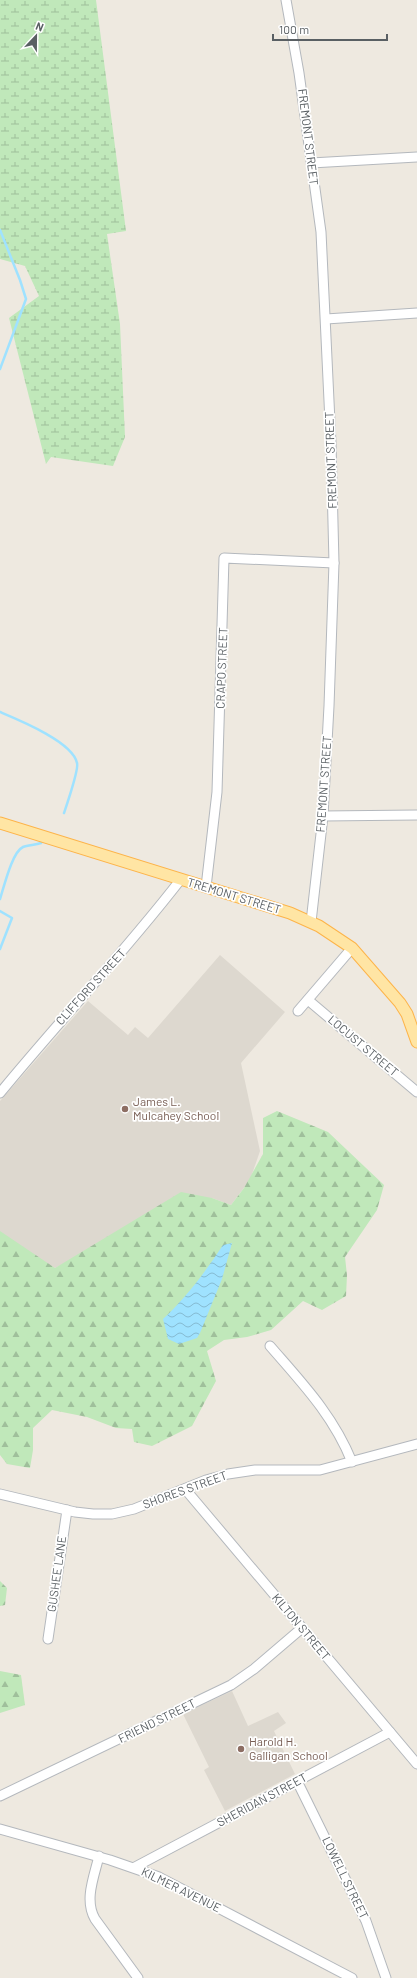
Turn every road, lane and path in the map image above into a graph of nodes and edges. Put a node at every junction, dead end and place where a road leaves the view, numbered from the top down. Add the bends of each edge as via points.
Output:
1 (286, 0) edge
2 (417, 157) edge
3 (311, 163) junction
4 (417, 313) edge
5 (326, 319) junction
6 (334, 563) junction
7 (417, 815) edge
8 (322, 816) junction
9 (0, 823) edge
10 (181, 879) junction
11 (206, 888) junction
12 (311, 922) junction
13 (352, 948) junction
14 (308, 1000) junction
15 (298, 1011) dead end
16 (417, 1042) edge
17 (417, 1092) edge
18 (0, 1093) edge
19 (270, 1346) dead end
20 (417, 1444) edge
21 (352, 1462) junction
22 (185, 1489) junction
23 (0, 1494) edge
24 (67, 1510) junction
25 (302, 1628) junction
26 (48, 1639) dead end
27 (390, 1732) junction
28 (417, 1764) edge
29 (297, 1781) junction
30 (0, 1796) edge
31 (0, 1829) edge
32 (99, 1856) junction
33 (135, 1868) junction
34 (138, 1978) edge
35 (352, 1978) edge
36 (386, 1978) edge

1 - 3 street, FREMONT STREET
2 - 3 street
3 - 5 street, FREMONT STREET via 321,232
4 - 5 street
5 - 6 street, FREMONT STREET
6 - 8 street, FREMONT STREET
6 - 11 street, CRAPO STREET via 224,558 217,792
7 - 8 street
8 - 12 street, FREMONT STREET
9 - 10 main road, TREMONT STREET
10 - 11 main road, TREMONT STREET
10 - 18 street, CLIFFORD STREET via 140,932
11 - 12 main road, TREMONT STREET via 290,913
12 - 13 main road, TREMONT STREET
13 - 14 street
13 - 16 main road, TREMONT STREET via 400,1003 407,1014
14 - 15 street
14 - 17 street, LOCUST STREET
19 - 21 street via 323,1407
20 - 21 street, SHORES STREET
21 - 22 street, SHORES STREET via 314,1471 236,1472
22 - 24 street, SHORES STREET via 118,1513 93,1514
22 - 25 street, KILTON STREET
23 - 24 street, SHORES STREET
24 - 26 street, GUSHEE LANE
25 - 27 street, KILTON STREET
25 - 30 street, FRIEND STREET via 254,1669 224,1688
27 - 28 street, KILTON STREET
27 - 29 street, SHERIDAN STREET
29 - 33 street, SHERIDAN STREET
29 - 36 street, LOWELL STREET via 366,1921
31 - 32 street, KILMER AVENUE
32 - 33 street, KILMER AVENUE
32 - 34 street via 89,1898 91,1910
33 - 35 street, KILMER AVENUE via 166,1880

